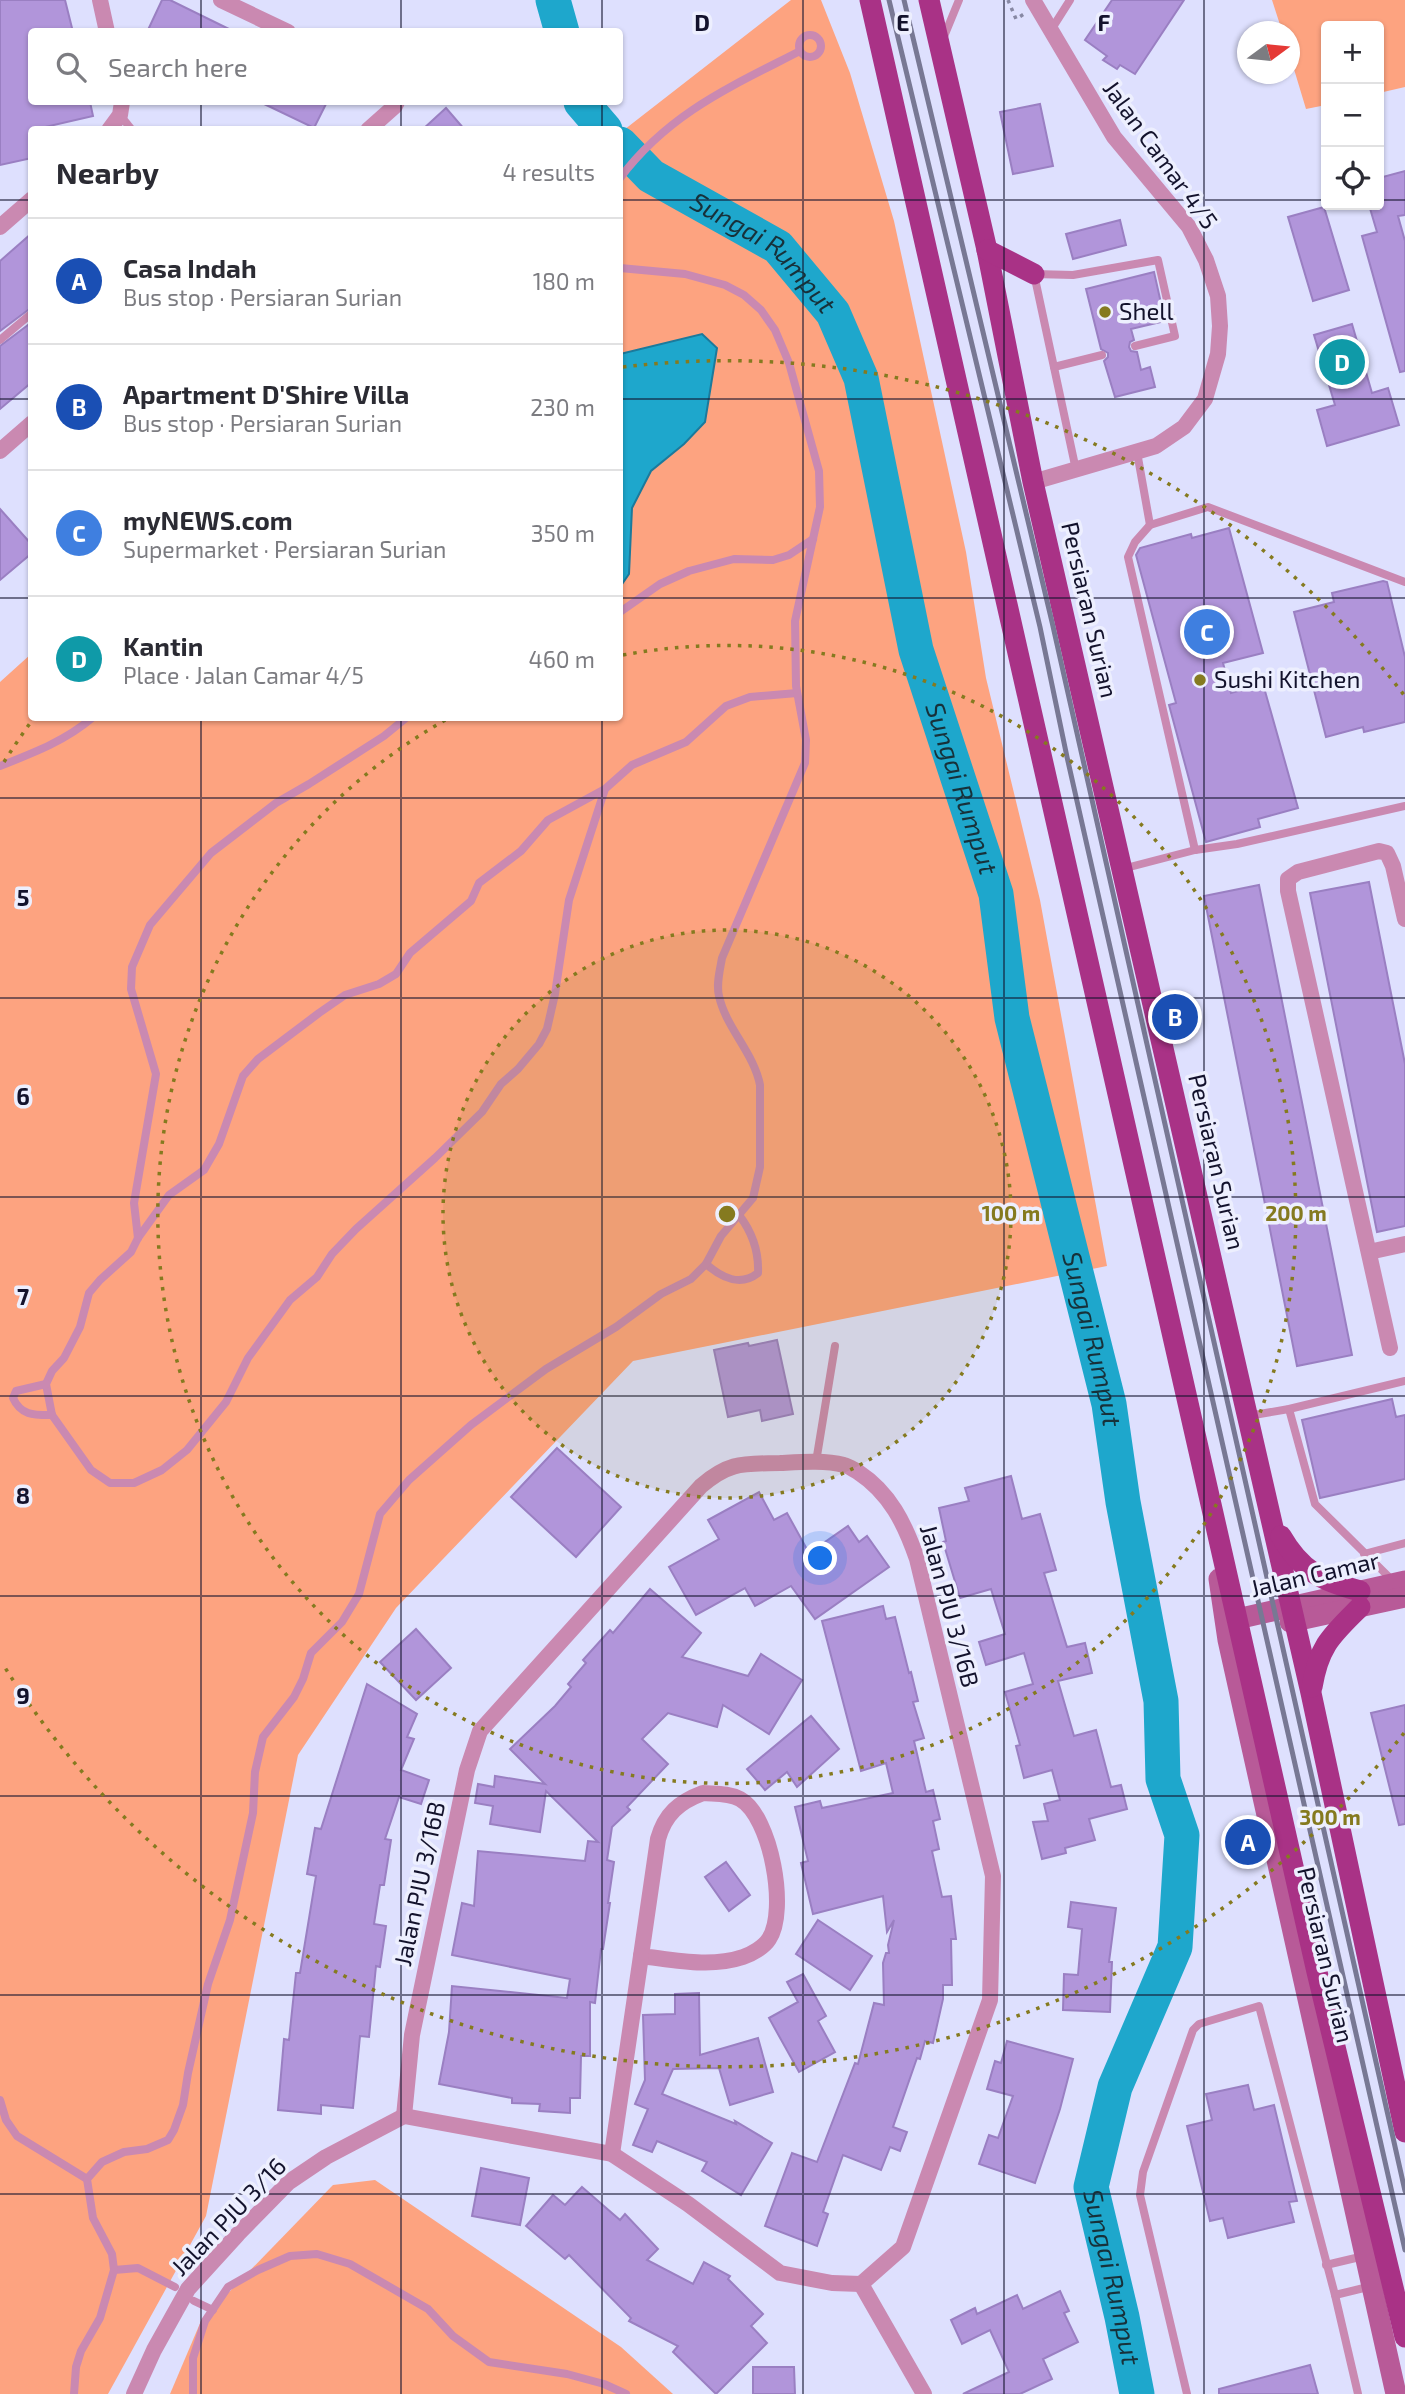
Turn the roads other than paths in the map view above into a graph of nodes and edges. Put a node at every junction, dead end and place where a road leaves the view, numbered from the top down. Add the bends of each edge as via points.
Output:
1 (100, 0) edge
2 (221, 0) edge
3 (870, 0) edge
4 (929, 0) edge
5 (959, 0) edge
6 (1033, 0) edge
7 (1070, 0) edge
8 (106, 28) edge
9 (280, 28) edge
10 (1051, 30) junction
11 (940, 46) junction
12 (800, 51) dead end
13 (396, 105) edge
14 (121, 108) edge
15 (111, 126) edge
16 (130, 126) edge
17 (373, 126) edge
18 (623, 174) edge
19 (28, 202) edge
20 (0, 227) edge
21 (987, 250) junction
22 (623, 268) edge
23 (1034, 274) junction
24 (28, 316) edge
25 (0, 340) edge
26 (1135, 346) dead end
27 (1102, 355) dead end
28 (1054, 367) junction
29 (28, 427) edge
30 (0, 451) edge
31 (1137, 452) junction
32 (1076, 470) junction
33 (1033, 482) junction
34 (1150, 525) junction
35 (814, 539) junction
36 (1405, 582) edge
37 (623, 610) edge
38 (796, 694) junction
39 (88, 721) edge
40 (402, 721) edge
41 (0, 766) edge
42 (605, 789) junction
43 (1405, 806) edge
44 (1195, 850) junction
45 (1122, 869) junction
46 (1405, 919) edge
47 (739, 1214) junction
48 (138, 1238) junction
49 (1405, 1244) edge
50 (1369, 1252) junction
51 (706, 1264) junction
52 (835, 1346) dead end
53 (1391, 1348) dead end
54 (1405, 1381) edge
55 (46, 1384) junction
56 (1289, 1409) junction
57 (52, 1415) junction
58 (1248, 1416) junction
59 (816, 1462) junction
60 (1206, 1484) junction
61 (1271, 1519) junction
62 (1405, 1543) edge
63 (1364, 1554) junction
64 (1402, 1587) edge
65 (1360, 1599) junction
66 (1293, 1614) junction
67 (1238, 1626) junction
68 (1311, 1693) junction
69 (641, 1956) junction
70 (0, 2100) edge
71 (1401, 2107) edge
72 (404, 2116) junction
73 (1405, 2132) edge
74 (612, 2154) junction
75 (87, 2179) junction
76 (1365, 2255) junction
77 (1326, 2265) junction
78 (114, 2270) junction
79 (861, 2284) junction
80 (1372, 2286) junction
81 (175, 2287) dead end
82 (1335, 2295) junction
83 (194, 2301) dead end
84 (213, 2310) junction
85 (1405, 2337) edge
86 (74, 2394) edge
87 (134, 2394) edge
88 (193, 2394) edge
89 (626, 2394) edge
90 (924, 2394) edge
91 (1187, 2394) edge
92 (1358, 2394) edge
93 (1396, 2394) edge

1 - 8 street
2 - 9 street
3 - 60 main road, Persiaran Surian
4 - 11 main road, Persiaran Surian
5 - 11 lane
6 - 10 street, Jalan Camar 4/5
7 - 10 lane
10 - 31 street, Jalan Camar 4/5 via 1114,137 1189,227 1218,296 1218,354 1205,399 1184,427 1156,446
11 - 21 main road, Persiaran Surian
12 - 18 lane via 679,117
13 - 17 street
14 - 15 street
14 - 16 lane
19 - 20 street
21 - 23 main road
21 - 33 main road, Persiaran Surian
22 - 35 lane via 685,274 725,285 752,303 775,330 789,363 819,471 820,507
23 - 26 lane via 1073,275 1158,260 1175,336
23 - 28 lane
24 - 25 lane
27 - 28 lane
28 - 32 lane
29 - 30 street
31 - 32 street, Jalan Camar 4/5
31 - 34 lane
32 - 33 street, Jalan Camar 4/5
33 - 45 main road, Persiaran Surian
34 - 36 lane via 1208,507
34 - 44 lane via 1128,557
35 - 37 lane via 773,560 734,559 689,571 660,584
35 - 38 lane via 795,621
38 - 42 lane via 750,697 726,706 686,742 632,765
38 - 47 lane via 806,740 805,763 722,958 718,981 719,996 760,1085 760,1167 753,1198
39 - 41 lane via 44,749
40 - 48 lane via 276,803 211,853 150,925 132,967 131,989 156,1074 134,1203
42 - 48 lane via 548,820 521,851 479,883 471,901 410,953 396,974 345,995 258,1059 243,1076 219,1144 204,1170 169,1195
42 - 57 lane via 569,900 555,994 539,1044 482,1112 356,1229 317,1277 290,1300 248,1358 226,1402 187,1450 162,1470 134,1483 110,1483 91,1471
43 - 44 lane
44 - 45 lane
45 - 58 main road, Persiaran Surian
46 - 50 street via 1387,853 1379,851 1298,872 1288,879
47 - 51 lane
47 - 51 lane via 750,1229 758,1273 737,1281
48 - 55 lane via 131,1252 89,1293 76,1336
49 - 50 street
50 - 53 street
51 - 75 lane via 691,1279 546,1369 471,1425 409,1480 380,1514 359,1594 342,1622 311,1653 294,1697 263,1737 253,1813 230,1920 214,1960 174,2130 168,2140 102,2162
52 - 59 lane
54 - 56 lane
55 - 57 lane
55 - 57 lane via 16,1391 13,1398 26,1413
56 - 58 lane
56 - 63 lane via 1315,1504
58 - 61 main road, Persiaran Surian
59 - 72 street, Jalan PJU 3/16B via 734,1465 715,1474 480,1731 467,1770 412,2035
59 - 79 street, Jalan PJU 3/16B via 846,1465 873,1482 908,1531 993,1876 990,2000 903,2247
60 - 67 main road, Persiaran Surian
60 - 76 main road, Persiaran Surian via 1228,1640
61 - 65 main road via 1292,1555 1315,1575
61 - 66 main road, Persiaran Surian
62 - 63 lane
63 - 64 lane
64 - 65 main road, Jalan Camar
65 - 66 main road, Jalan Camar
65 - 68 main road via 1328,1638 1315,1668
66 - 67 main road, Jalan Camar
66 - 68 main road, Persiaran Surian
67 - 85 main road, Persiaran Surian
68 - 71 main road, Persiaran Surian
69 - 69 street via 663,1823 685,1800 703,1793 742,1800 764,1827 770,1847 778,1912 769,1939 745,1957 721,1962
69 - 74 street
70 - 75 lane via 17,2136
71 - 73 main road, Persiaran Surian
72 - 74 street
72 - 87 street, Jalan PJU 3/16 via 289,2182 246,2225 188,2289
74 - 79 street via 780,2273
75 - 78 lane via 93,2218 113,2254
76 - 77 lane
76 - 80 main road, Persiaran Surian
77 - 82 lane
77 - 91 lane via 1259,2006 1199,2024 1143,2172 1140,2195
78 - 81 lane via 138,2267
78 - 86 lane via 100,2318 81,2351
79 - 90 street
80 - 82 lane
80 - 93 main road, Persiaran Surian
82 - 92 lane
83 - 84 lane
84 - 88 lane via 193,2358
84 - 89 lane via 228,2287 258,2270 290,2256 317,2254 350,2264 428,2309 453,2336 489,2362 567,2374

